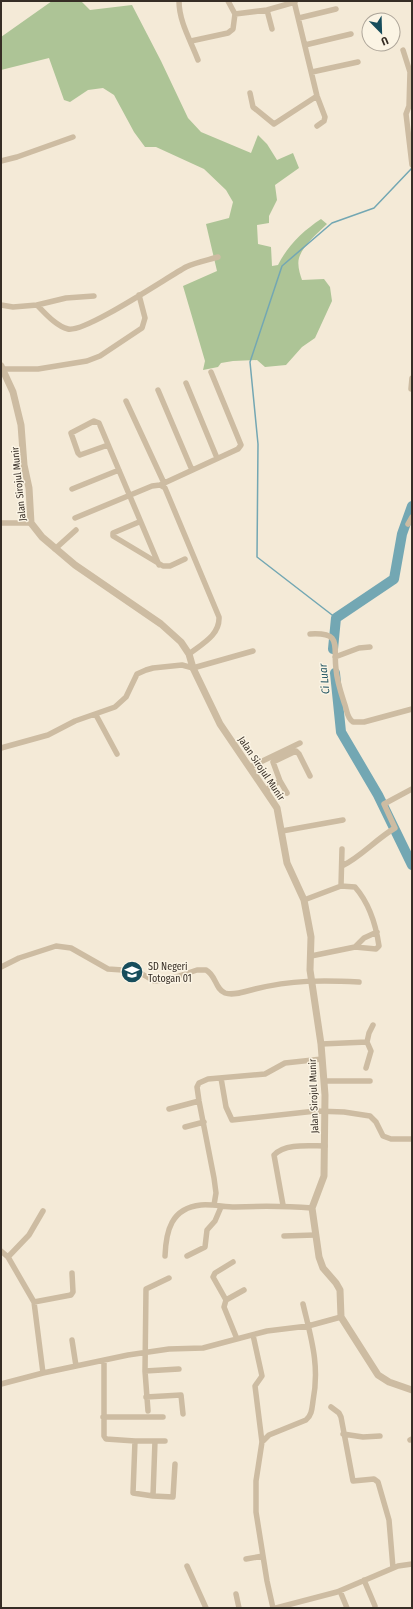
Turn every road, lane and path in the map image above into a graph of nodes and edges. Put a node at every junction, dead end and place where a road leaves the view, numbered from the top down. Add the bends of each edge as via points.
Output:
1 (179, 1) edge
2 (228, 1) edge
3 (294, 2) edge
4 (336, 8) dead end
5 (267, 10) junction
6 (235, 14) junction
7 (299, 18) junction
8 (272, 29) dead end
9 (351, 34) dead end
10 (191, 41) junction
11 (305, 45) junction
12 (403, 50) dead end
13 (198, 60) dead end
14 (358, 62) dead end
15 (312, 72) junction
16 (250, 93) dead end
17 (318, 96) junction
18 (317, 126) dead end
19 (73, 137) dead end
20 (1, 161) edge
21 (412, 164) edge
22 (218, 257) dead end
23 (139, 295) junction
24 (94, 296) dead end
25 (1, 305) edge
26 (36, 305) junction
27 (2, 368) edge
28 (211, 372) dead end
29 (412, 378) edge
30 (186, 384) dead end
31 (411, 389) edge
32 (158, 390) dead end
33 (126, 401) dead end
34 (108, 445) junction
35 (217, 458) junction
36 (119, 470) junction
37 (192, 470) junction
38 (162, 484) junction
39 (72, 489) dead end
40 (128, 495) junction
41 (412, 517) edge
42 (75, 518) dead end
43 (139, 522) junction
44 (1, 523) edge
45 (31, 523) junction
46 (408, 524) dead end
47 (76, 530) dead end
48 (151, 548) junction
49 (55, 549) junction
50 (140, 553) junction
51 (185, 559) dead end
52 (159, 565) junction
53 (310, 634) dead end
54 (370, 647) dead end
55 (253, 651) dead end
56 (189, 654) junction
57 (335, 656) junction
58 (193, 668) junction
59 (412, 708) edge
60 (96, 715) junction
61 (300, 743) dead end
62 (1, 748) edge
63 (116, 754) dead end
64 (250, 767) junction
65 (310, 776) dead end
66 (280, 781) junction
67 (412, 789) edge
68 (266, 790) junction
69 (287, 793) dead end
70 (343, 820) dead end
71 (282, 831) junction
72 (342, 849) dead end
73 (342, 866) junction
74 (341, 886) junction
75 (304, 900) junction
76 (377, 932) junction
77 (355, 947) junction
78 (311, 956) junction
79 (1, 967) edge
80 (311, 980) junction
81 (359, 982) dead end
82 (373, 1025) dead end
83 (367, 1042) junction
84 (321, 1044) junction
85 (322, 1059) junction
86 (366, 1068) dead end
87 (221, 1078) junction
88 (324, 1081) junction
89 (370, 1081) dead end
90 (199, 1101) junction
91 (169, 1109) dead end
92 (324, 1111) junction
93 (204, 1122) junction
94 (185, 1127) dead end
95 (412, 1139) edge
96 (325, 1146) junction
97 (214, 1205) junction
98 (283, 1206) junction
99 (221, 1207) junction
100 (312, 1208) junction
101 (43, 1211) dead end
102 (316, 1235) junction
103 (284, 1236) dead end
104 (1, 1251) edge
105 (165, 1256) dead end
106 (187, 1256) dead end
107 (8, 1257) junction
108 (233, 1262) dead end
109 (72, 1273) dead end
110 (169, 1278) dead end
111 (244, 1290) dead end
112 (226, 1300) junction
113 (34, 1302) junction
114 (303, 1304) dead end
115 (341, 1318) junction
116 (308, 1326) junction
117 (253, 1335) junction
118 (237, 1339) junction
119 (72, 1340) dead end
120 (146, 1353) junction
121 (104, 1360) junction
122 (76, 1366) junction
123 (179, 1369) dead end
124 (145, 1372) junction
125 (43, 1373) junction
126 (1, 1384) edge
127 (412, 1390) edge
128 (146, 1397) junction
129 (331, 1407) dead end
130 (148, 1411) dead end
131 (184, 1414) dead end
132 (103, 1417) junction
133 (163, 1417) dead end
134 (343, 1434) junction
135 (380, 1436) dead end
136 (136, 1441) junction
137 (155, 1441) junction
138 (165, 1441) dead end
139 (262, 1442) junction
140 (174, 1464) dead end
141 (153, 1496) junction
142 (263, 1556) junction
143 (246, 1559) dead end
144 (412, 1564) edge
145 (187, 1566) dead end
146 (393, 1568) junction
147 (364, 1580) junction
148 (340, 1591) junction
149 (236, 1594) dead end
150 (375, 1606) dead end
151 (206, 1608) edge
152 (239, 1608) edge
153 (273, 1608) edge
154 (276, 1608) edge
155 (347, 1608) edge

1 - 10 street via 183,25
2 - 6 street
3 - 5 street
3 - 7 street
4 - 7 street
5 - 6 street
5 - 8 street
6 - 10 street via 233,29 228,33
7 - 11 street
9 - 11 street
10 - 13 street
11 - 15 street
12 - 21 street via 410,72 409,106 406,114
14 - 15 street
15 - 17 street
16 - 17 street via 253,107 274,124
17 - 18 street via 325,119
19 - 20 street
22 - 23 street via 188,267
23 - 26 street via 93,322 75,329 61,325
23 - 27 street via 145,318 142,328 100,356 81,363 38,369
24 - 26 street via 66,298
25 - 26 street
27 - 45 street, Jalan Sirojul Munir via 13,392 23,434
28 - 35 street via 241,445
29 - 31 street
30 - 35 street
32 - 37 street
33 - 38 street
34 - 34 street via 80,455 71,433 97,422
34 - 36 street
35 - 37 street
36 - 39 street
36 - 40 street
37 - 38 street
38 - 40 street
38 - 56 street via 219,617 218,629 212,637
40 - 42 street
40 - 43 street
41 - 46 street
43 - 48 street
43 - 50 street via 112,535
44 - 45 street
45 - 49 street, Jalan Sirojul Munir
47 - 49 street
48 - 50 street
48 - 52 street
49 - 56 street, Jalan Sirojul Munir via 161,624 181,642
50 - 52 street
51 - 52 street via 166,567
53 - 57 street via 324,633 334,640
54 - 57 street
55 - 58 street
56 - 58 street, Jalan Sirojul Munir
57 - 59 street via 338,685 348,717 353,722 364,722
58 - 60 street via 182,665 146,670 135,678 119,705
58 - 64 street, Jalan Sirojul Munir via 220,724
60 - 62 street via 75,721 48,735
60 - 63 street
61 - 64 street
64 - 68 street, Jalan Sirojul Munir
65 - 66 street via 297,751 273,762
66 - 68 street
66 - 69 street
67 - 73 street via 384,804 395,828 353,861
68 - 71 street, Jalan Sirojul Munir via 278,808
70 - 71 street
71 - 75 street, Jalan Sirojul Munir via 286,863
72 - 73 street
73 - 74 street
74 - 75 street
74 - 76 street via 352,885 357,889 369,910
75 - 78 street, Jalan Sirojul Munir via 311,937
76 - 77 street via 364,938
76 - 77 street via 380,946 378,948
77 - 78 street
78 - 80 street, Jalan Sirojul Munir
79 - 80 street via 56,946 71,948 108,969 137,971 154,981 206,970 226,993
80 - 81 street
80 - 84 street, Jalan Sirojul Munir
82 - 83 street via 368,1033
83 - 84 street
83 - 86 street via 371,1051
84 - 85 street, Jalan Sirojul Munir
85 - 87 street via 284,1063 266,1074
85 - 88 street, Jalan Sirojul Munir
87 - 90 street via 199,1083
87 - 92 street via 226,1107 232,1120
88 - 89 street
88 - 92 street, Jalan Sirojul Munir
90 - 91 street
90 - 93 street
92 - 95 street via 365,1114 376,1122 383,1136 391,1139
92 - 96 street, Jalan Sirojul Munir
93 - 94 street
93 - 97 street via 216,1193
96 - 98 street via 293,1148 279,1151 274,1155
96 - 100 street, Jalan Sirojul Munir via 324,1176
97 - 99 street
97 - 105 street via 201,1205 178,1216 167,1230
98 - 99 street
98 - 100 street
99 - 106 street via 215,1221 207,1230 205,1247
100 - 102 street, Jalan Sirojul Munir
101 - 107 street via 29,1235
102 - 103 street
102 - 115 street, Jalan Sirojul Munir via 322,1267 340,1290
104 - 107 street
107 - 113 street
108 - 112 street via 213,1276
109 - 113 street via 71,1295
110 - 120 street via 146,1288
111 - 112 street
112 - 118 street via 224,1308
113 - 125 street
114 - 116 street
115 - 116 street
115 - 127 street via 380,1377
116 - 117 street
116 - 139 street via 317,1373 310,1416 269,1435
117 - 118 street
117 - 139 street via 262,1376 255,1388
118 - 120 street via 203,1348
119 - 122 street
120 - 121 street
120 - 124 street
121 - 122 street
121 - 132 street
122 - 125 street
123 - 124 street
124 - 128 street
125 - 126 street
128 - 130 street
128 - 131 street via 181,1395
129 - 134 street via 339,1413
132 - 133 street
132 - 136 street via 105,1438
134 - 135 street
134 - 146 street via 353,1481 374,1479 378,1482 383,1495 389,1520
136 - 137 street
136 - 141 street via 132,1492
137 - 138 street
137 - 141 street
139 - 142 street via 256,1496
140 - 141 street via 174,1495 171,1498
142 - 143 street
142 - 153 street
144 - 146 street
145 - 151 street
146 - 147 street
147 - 148 street
147 - 150 street
148 - 154 street
148 - 155 street
149 - 152 street

